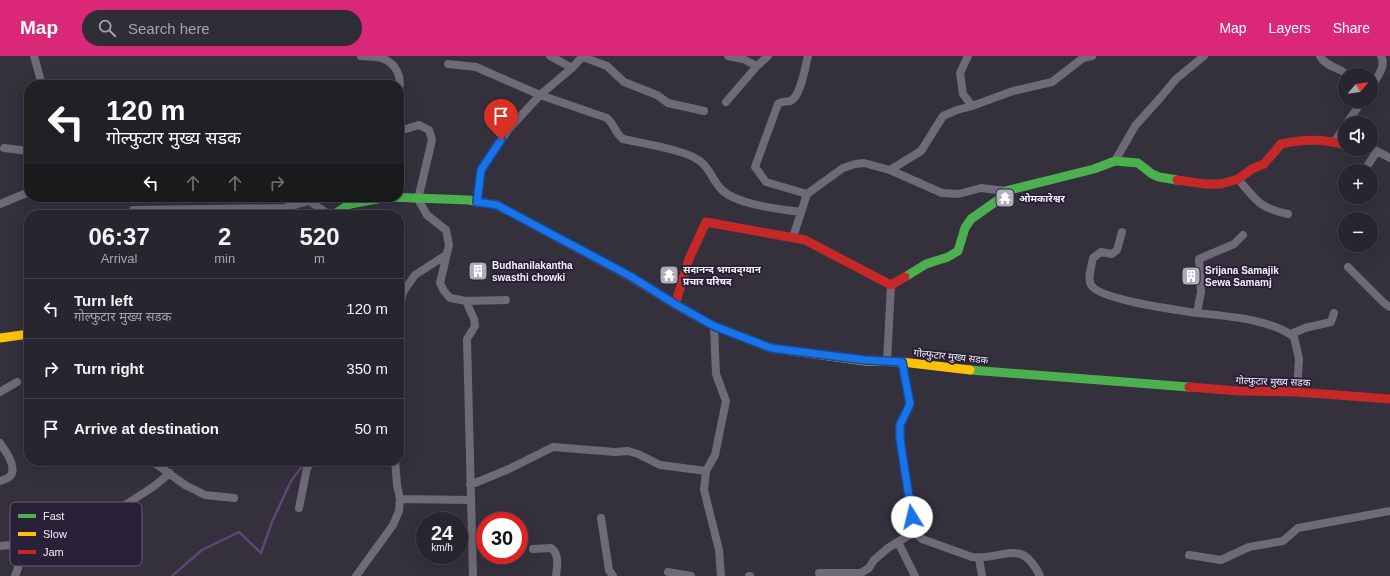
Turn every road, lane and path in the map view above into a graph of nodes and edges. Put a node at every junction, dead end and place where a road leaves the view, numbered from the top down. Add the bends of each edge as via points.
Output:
1 (34, 56) edge
2 (361, 56) edge
3 (550, 56) edge
4 (583, 56) edge
5 (728, 56) edge
6 (768, 56) edge
7 (808, 56) edge
8 (968, 56) edge
9 (1092, 56) edge
10 (1204, 56) edge
11 (1320, 56) edge
12 (1382, 56) edge
13 (448, 64) dead end
14 (757, 66) junction
15 (572, 68) junction
16 (1338, 68) edge
17 (1378, 75) edge
18 (41, 80) edge
19 (401, 80) edge
20 (540, 95) junction
21 (726, 102) dead end
22 (972, 106) junction
23 (704, 111) dead end
24 (404, 128) edge
25 (1338, 136) edge
26 (1335, 141) junction
27 (1338, 142) edge
28 (4, 148) dead end
29 (24, 150) edge
30 (1378, 152) edge
31 (1390, 158) edge
32 (1115, 161) junction
33 (890, 170) junction
34 (1238, 179) junction
35 (1006, 191) junction
36 (24, 194) edge
37 (807, 194) junction
38 (404, 198) edge
39 (418, 199) junction
40 (301, 202) edge
41 (313, 202) edge
42 (361, 202) edge
43 (477, 202) junction
44 (0, 204) edge
45 (133, 210) dead end
46 (325, 210) edge
47 (340, 210) edge
48 (801, 212) junction
49 (1288, 214) dead end
50 (1122, 232) dead end
51 (1243, 235) dead end
52 (793, 237) junction
53 (446, 255) junction
54 (1348, 267) dead end
55 (891, 285) junction
56 (404, 291) edge
57 (506, 300) dead end
58 (466, 301) junction
59 (675, 304) junction
60 (1390, 306) edge
61 (1197, 313) junction
62 (1334, 313) dead end
63 (714, 326) junction
64 (1291, 334) junction
65 (24, 335) edge
66 (0, 338) edge
67 (887, 362) junction
68 (902, 362) junction
69 (17, 382) dead end
70 (0, 392) edge
71 (1297, 392) junction
72 (1390, 399) edge
73 (0, 443) edge
74 (160, 466) edge
75 (308, 466) edge
76 (395, 466) edge
77 (706, 471) junction
78 (170, 473) junction
79 (0, 481) edge
80 (470, 485) junction
81 (234, 498) dead end
82 (400, 499) junction
83 (470, 500) junction
84 (130, 502) edge
85 (299, 508) dead end
86 (1390, 511) edge
87 (601, 518) dead end
88 (914, 532) junction
89 (898, 542) junction
90 (10, 545) edge
91 (0, 546) edge
92 (533, 549) dead end
93 (1189, 555) dead end
94 (979, 558) junction
95 (668, 572) dead end
96 (819, 573) dead end
97 (861, 575) edge
98 (356, 576) edge
99 (473, 576) edge
100 (556, 576) edge
101 (613, 576) edge
102 (691, 576) edge
103 (721, 576) edge
104 (915, 576) edge
105 (982, 576) edge
106 (1040, 576) edge

1 - 18 street
2 - 19 street via 384,58 394,66
3 - 15 street
4 - 15 street
4 - 23 street via 607,66 624,82 668,102
5 - 14 street via 743,59
6 - 14 street
7 - 37 street via 797,95 778,104 755,167 766,182
8 - 22 street via 960,73 963,94
9 - 22 street via 1083,58 1052,82 1013,91
10 - 32 street via 1176,79 1135,126
11 - 16 street via 1327,64
12 - 17 street via 1383,63
13 - 20 street via 476,67
14 - 21 street
15 - 20 street
20 - 43 street via 508,130 481,170
20 - 48 street via 607,118 612,122 617,135 623,139 686,154 700,160 722,190 734,197 763,207
22 - 33 street via 943,116 921,151
24 - 39 street via 419,125 429,130 432,140
25 - 26 street
26 - 27 main road
26 - 34 main road via 1306,139 1281,144 1264,164
28 - 29 street
30 - 31 street
32 - 34 main road via 1138,163 1159,177 1205,184 1221,184
32 - 35 main road via 1094,169
33 - 35 street via 942,193 958,194 981,188
33 - 37 street via 873,165 855,164 843,168
34 - 49 street via 1259,204 1273,211
35 - 55 main road via 998,200 971,219 965,228 958,251 926,264
36 - 44 street
37 - 48 street
38 - 39 main road, गोल्फुटार मुख्य सडक
39 - 43 main road, गोल्फुटार मुख्य सडक
39 - 53 street via 427,214 446,230 449,245
40 - 45 street via 284,208
41 - 46 street
42 - 47 main road, गोल्फुटार मुख्य सडक via 350,204
43 - 59 main road, गोल्फुटार मुख्य सडक via 497,205 630,276
48 - 52 street
50 - 61 street via 1117,250 1112,254 1101,252 1093,258 1090,279 1092,286 1100,292 1147,305
51 - 61 street via 1234,244 1199,259 1201,292
52 - 55 main road via 806,240
52 - 59 main road via 706,222 689,259
53 - 56 street via 415,275
53 - 58 street via 440,283 450,298
54 - 60 street
55 - 67 street
57 - 58 street
58 - 80 street via 476,326 467,339
59 - 63 main road, गोल्फुटार मुख्य सडक
61 - 64 street via 1225,315 1270,325
62 - 64 street via 1331,322
63 - 67 main road, गोल्फुटार मुख्य सडक via 771,348
63 - 77 street via 716,374 726,400 715,455
64 - 71 street via 1299,359
65 - 66 main road
67 - 68 main road, गोल्फुटार मुख्य सडक
68 - 71 main road, गोल्फुटार मुख्य सडक via 978,371 1238,391
68 - 88 street via 910,404 900,425 900,439
69 - 70 street
71 - 72 main road, गोल्फुटार मुख्य सडक
73 - 79 street via 8,454 12,472 9,477
74 - 78 street
75 - 85 street
76 - 82 street
77 - 80 street via 660,466 628,451 553,447
77 - 103 street via 704,490 719,550
78 - 81 street via 185,485 205,495
78 - 84 street
80 - 83 street
82 - 83 street
82 - 98 street via 399,511 393,526
83 - 99 street
86 - 93 street via 1298,528 1283,541 1249,547 1220,560
87 - 101 street via 609,570
88 - 89 street
88 - 94 street via 922,538
89 - 97 street via 878,556
89 - 104 street
90 - 91 street
92 - 100 street via 555,550
94 - 105 street
94 - 106 street via 1016,553 1025,556 1034,564
95 - 102 street
96 - 97 street

